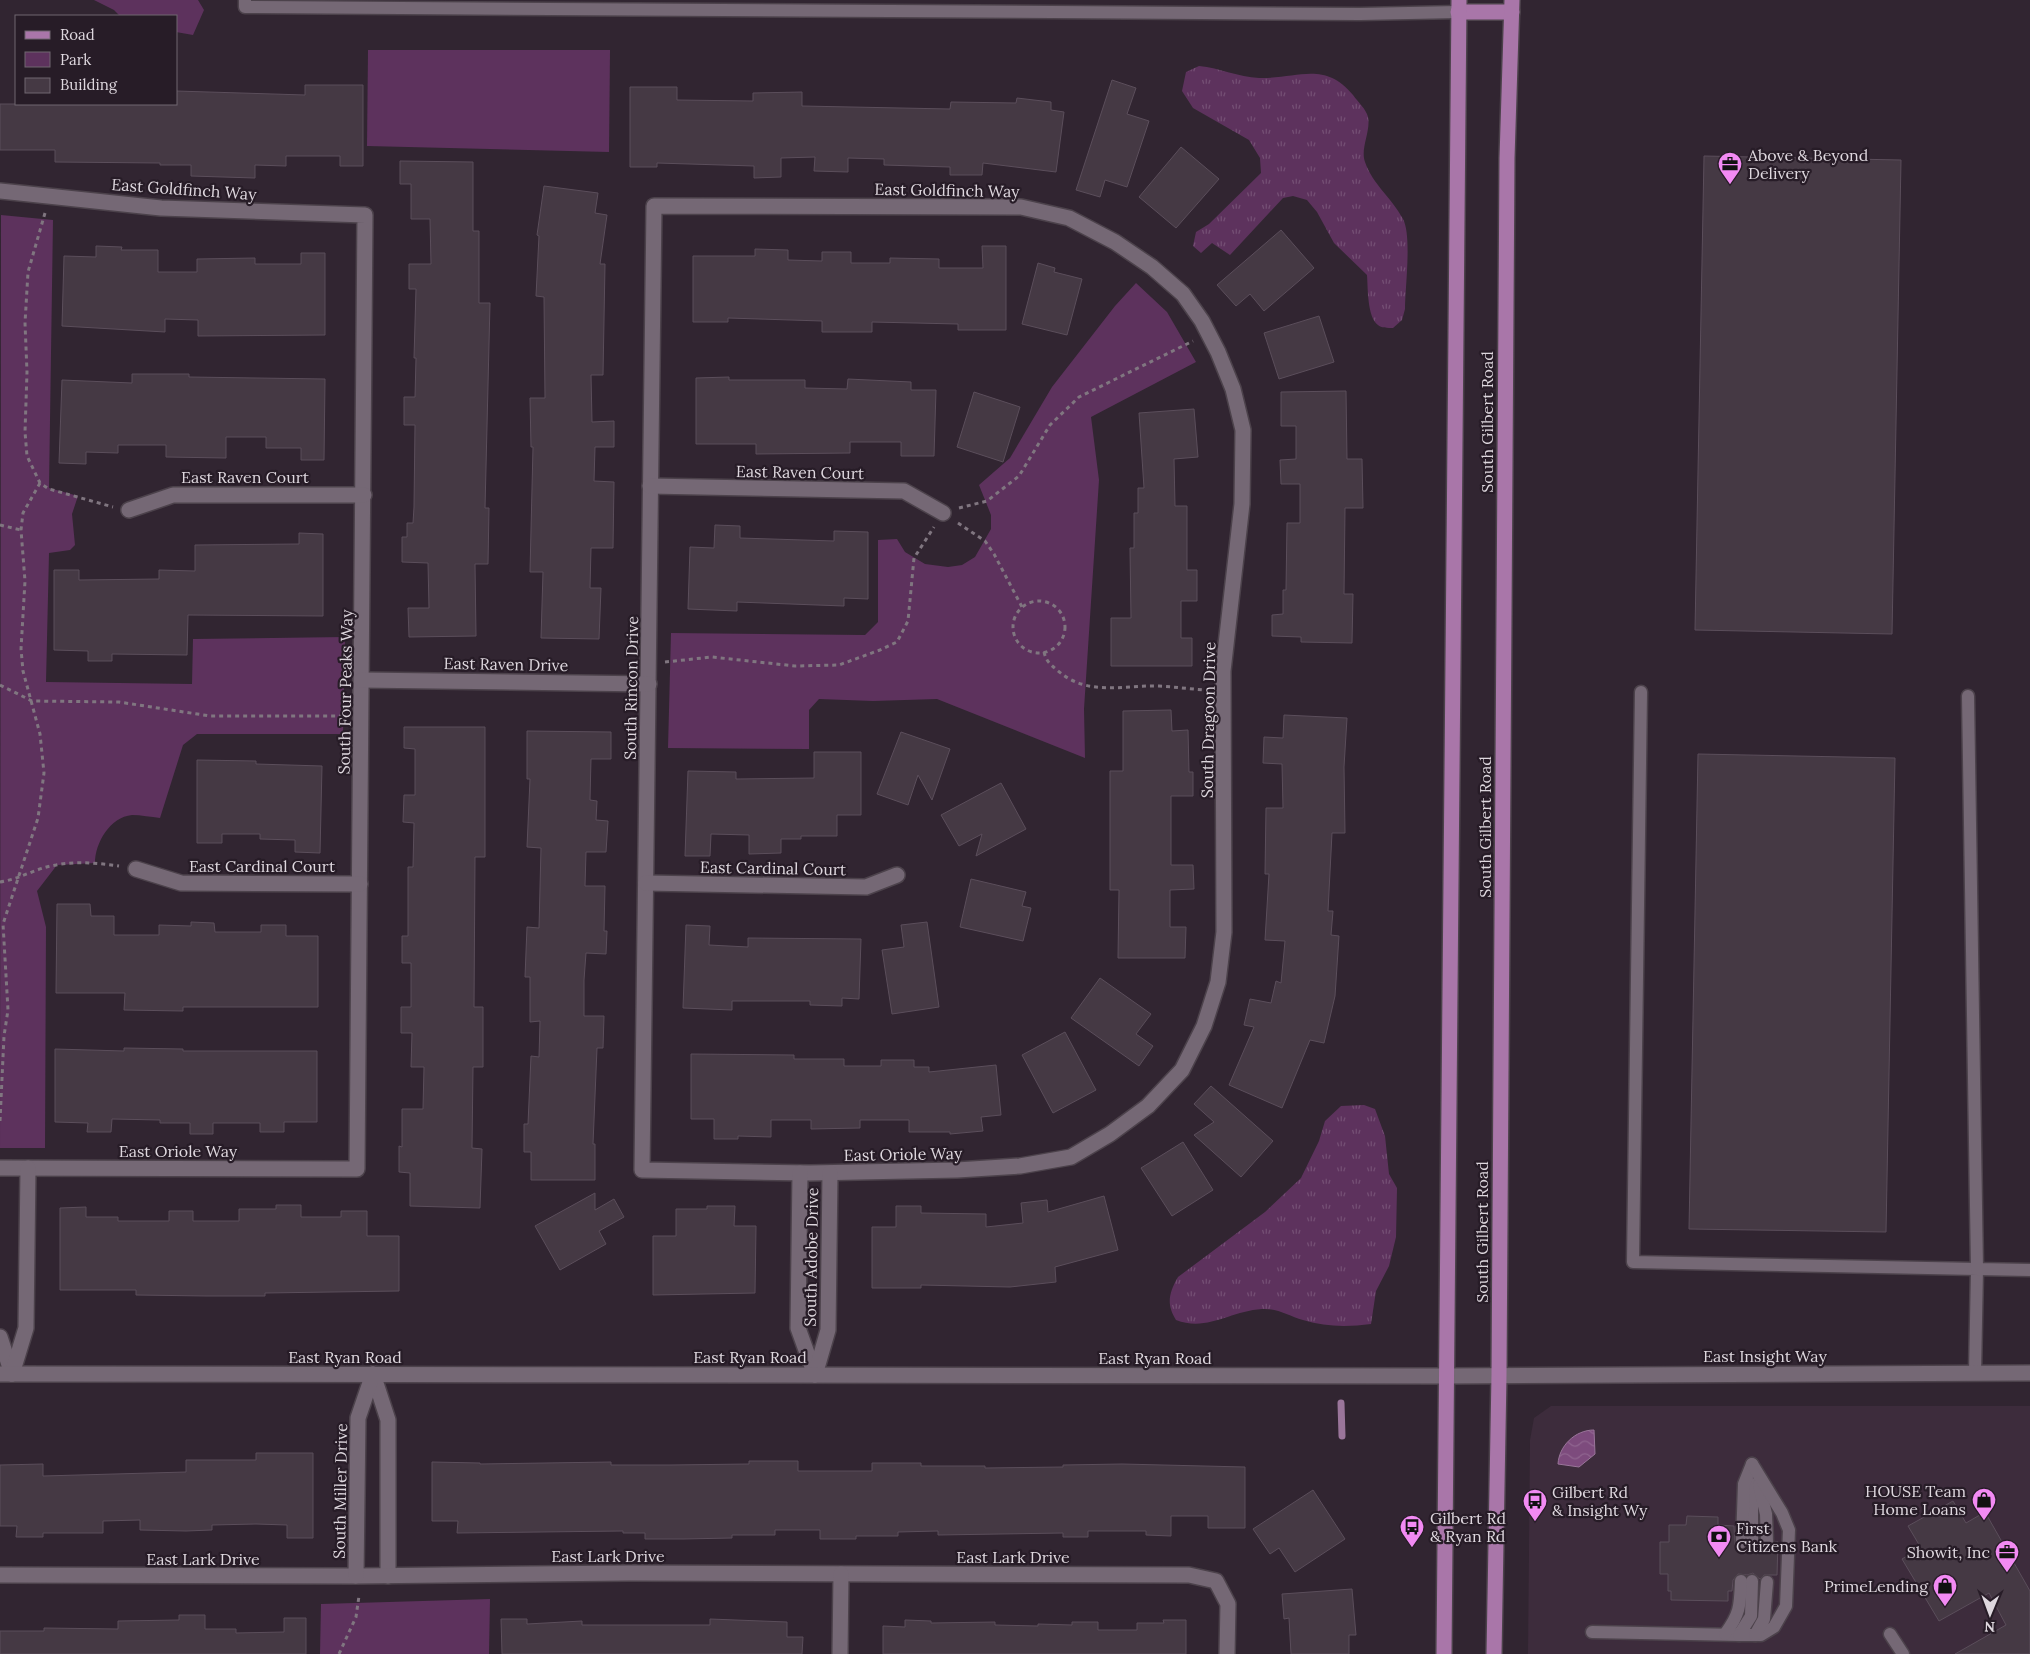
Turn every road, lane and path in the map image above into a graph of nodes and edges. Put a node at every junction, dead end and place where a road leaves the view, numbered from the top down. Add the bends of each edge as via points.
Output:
1 (245, 3) edge
2 (1459, 6) edge
3 (1512, 6) edge
4 (0, 190) edge
5 (46, 195) junction
6 (654, 206) joint
7 (365, 215) joint
8 (1205, 327) junction
9 (40, 483) junction
10 (650, 486) junction
11 (364, 494) junction
12 (129, 510) joint
13 (943, 513) junction
14 (0, 525) edge
15 (20, 530) junction
16 (1022, 607) junction
17 (1044, 652) junction
18 (649, 660) junction
19 (362, 680) junction
20 (649, 684) junction
21 (0, 685) edge
22 (1223, 691) junction
23 (1641, 692) dead end
24 (1968, 696) dead end
25 (32, 702) junction
26 (362, 716) junction
27 (136, 869) joint
28 (897, 875) dead end
29 (17, 879) junction
30 (0, 882) edge
31 (646, 883) junction
32 (360, 884) junction
33 (1148, 1106) joint
34 (0, 1121) edge
35 (0, 1168) edge
36 (28, 1168) junction
37 (357, 1169) joint
38 (642, 1170) joint
39 (800, 1173) junction
40 (830, 1173) junction
41 (1977, 1270) junction
42 (2030, 1270) edge
43 (0, 1337) edge
44 (1975, 1373) junction
45 (2030, 1373) edge
46 (6, 1374) edge
47 (373, 1374) junction
48 (816, 1375) junction
49 (1499, 1375) junction
50 (1446, 1376) junction
51 (1752, 1464) junction
52 (1747, 1542) dead end
53 (1767, 1542) dead end
54 (841, 1574) junction
55 (0, 1575) edge
56 (356, 1576) junction
57 (388, 1576) junction
58 (1767, 1582) dead end
59 (359, 1596) dead end
60 (1592, 1632) dead end
61 (1725, 1634) junction
62 (1890, 1634) dead end
63 (1739, 1635) junction
64 (1755, 1635) junction
65 (339, 1654) edge
66 (840, 1654) edge
67 (1228, 1654) edge
68 (1444, 1654) edge
69 (1494, 1654) edge
70 (1903, 1654) edge

1 - 2 lane via 1350,14
2 - 3 main road
2 - 50 main road, South Gilbert Road
3 - 49 main road, South Gilbert Road via 1506,168
4 - 5 street, East Goldfinch Way
5 - 7 street, East Goldfinch Way via 161,208
5 - 9 path via 44,219 28,272 25,323 27,456
6 - 8 street, East Goldfinch Way via 1021,207 1068,218 1115,242 1152,267 1183,294
6 - 10 street, South Rincon Drive
7 - 11 street, South Four Peaks Way
8 - 13 path via 1160,359 1080,397 1050,425 1019,476 987,501
8 - 22 street, South Dragoon Drive via 1233,389 1243,430 1242,504
9 - 12 path via 49,489
9 - 15 path via 23,513
10 - 13 street, East Raven Court via 904,491
10 - 18 street, South Rincon Drive
11 - 12 street, East Raven Court via 173,495
11 - 19 street, South Four Peaks Way
13 - 16 path via 985,541
13 - 18 path via 914,558 908,621 897,642 839,665 795,666 712,657 669,662
14 - 15 path
15 - 25 path via 25,581 21,649 23,671
16 - 17 path via 1014,621 1015,638 1027,650
16 - 17 path via 1038,601 1054,606 1060,612 1065,628 1063,637 1052,650
17 - 22 path via 1046,661 1069,681 1105,689 1160,686
18 - 20 street, South Rincon Drive
19 - 20 street, East Raven Drive
19 - 26 street, South Four Peaks Way
20 - 31 street, South Rincon Drive
21 - 25 path
22 - 33 street, South Dragoon Drive via 1224,932 1218,982 1204,1026 1182,1070
23 - 41 lane via 1633,1262
24 - 41 lane
25 - 26 path via 119,702 210,716
25 - 29 path via 40,734 44,773 38,818
26 - 32 street, South Four Peaks Way
27 - 29 path via 95,862 57,865
27 - 32 street, East Cardinal Court via 181,883
28 - 31 street, East Cardinal Court via 866,887
29 - 30 path
29 - 34 path via 3,924 8,1010
31 - 38 street, South Rincon Drive
32 - 37 street, South Four Peaks Way
33 - 40 street, East Oriole Way via 1110,1134 1070,1157 1020,1166
35 - 36 street, East Oriole Way
36 - 37 street, East Oriole Way
36 - 46 street via 26,1328
38 - 39 street, East Oriole Way
39 - 40 street, East Oriole Way
39 - 48 street, South Adobe Drive via 798,1328
40 - 48 street, South Adobe Drive via 828,1330
41 - 42 lane
41 - 44 lane
43 - 46 street
44 - 45 street, East Insight Way
44 - 49 street, East Insight Way
46 - 47 street, East Ryan Road
47 - 48 street, East Ryan Road
47 - 56 street, South Miller Drive via 358,1418
47 - 57 street via 388,1420
48 - 50 street, East Ryan Road
49 - 50 street, East Ryan Road
49 - 69 main road, South Gilbert Road
50 - 68 main road, South Gilbert Road
51 - 52 lane
51 - 53 lane via 1763,1495
51 - 64 lane via 1789,1530 1786,1606 1774,1627
54 - 57 street, East Lark Drive
54 - 66 street
54 - 67 street, East Lark Drive via 1189,1575 1216,1581 1228,1604
55 - 56 street, East Lark Drive
56 - 57 street, East Lark Drive
58 - 64 lane via 1764,1620
59 - 65 path via 356,1617
60 - 61 lane
61 - 63 lane
61 - 63 lane via 1737,1618 1746,1581 1751,1616
62 - 70 lane
63 - 64 lane

